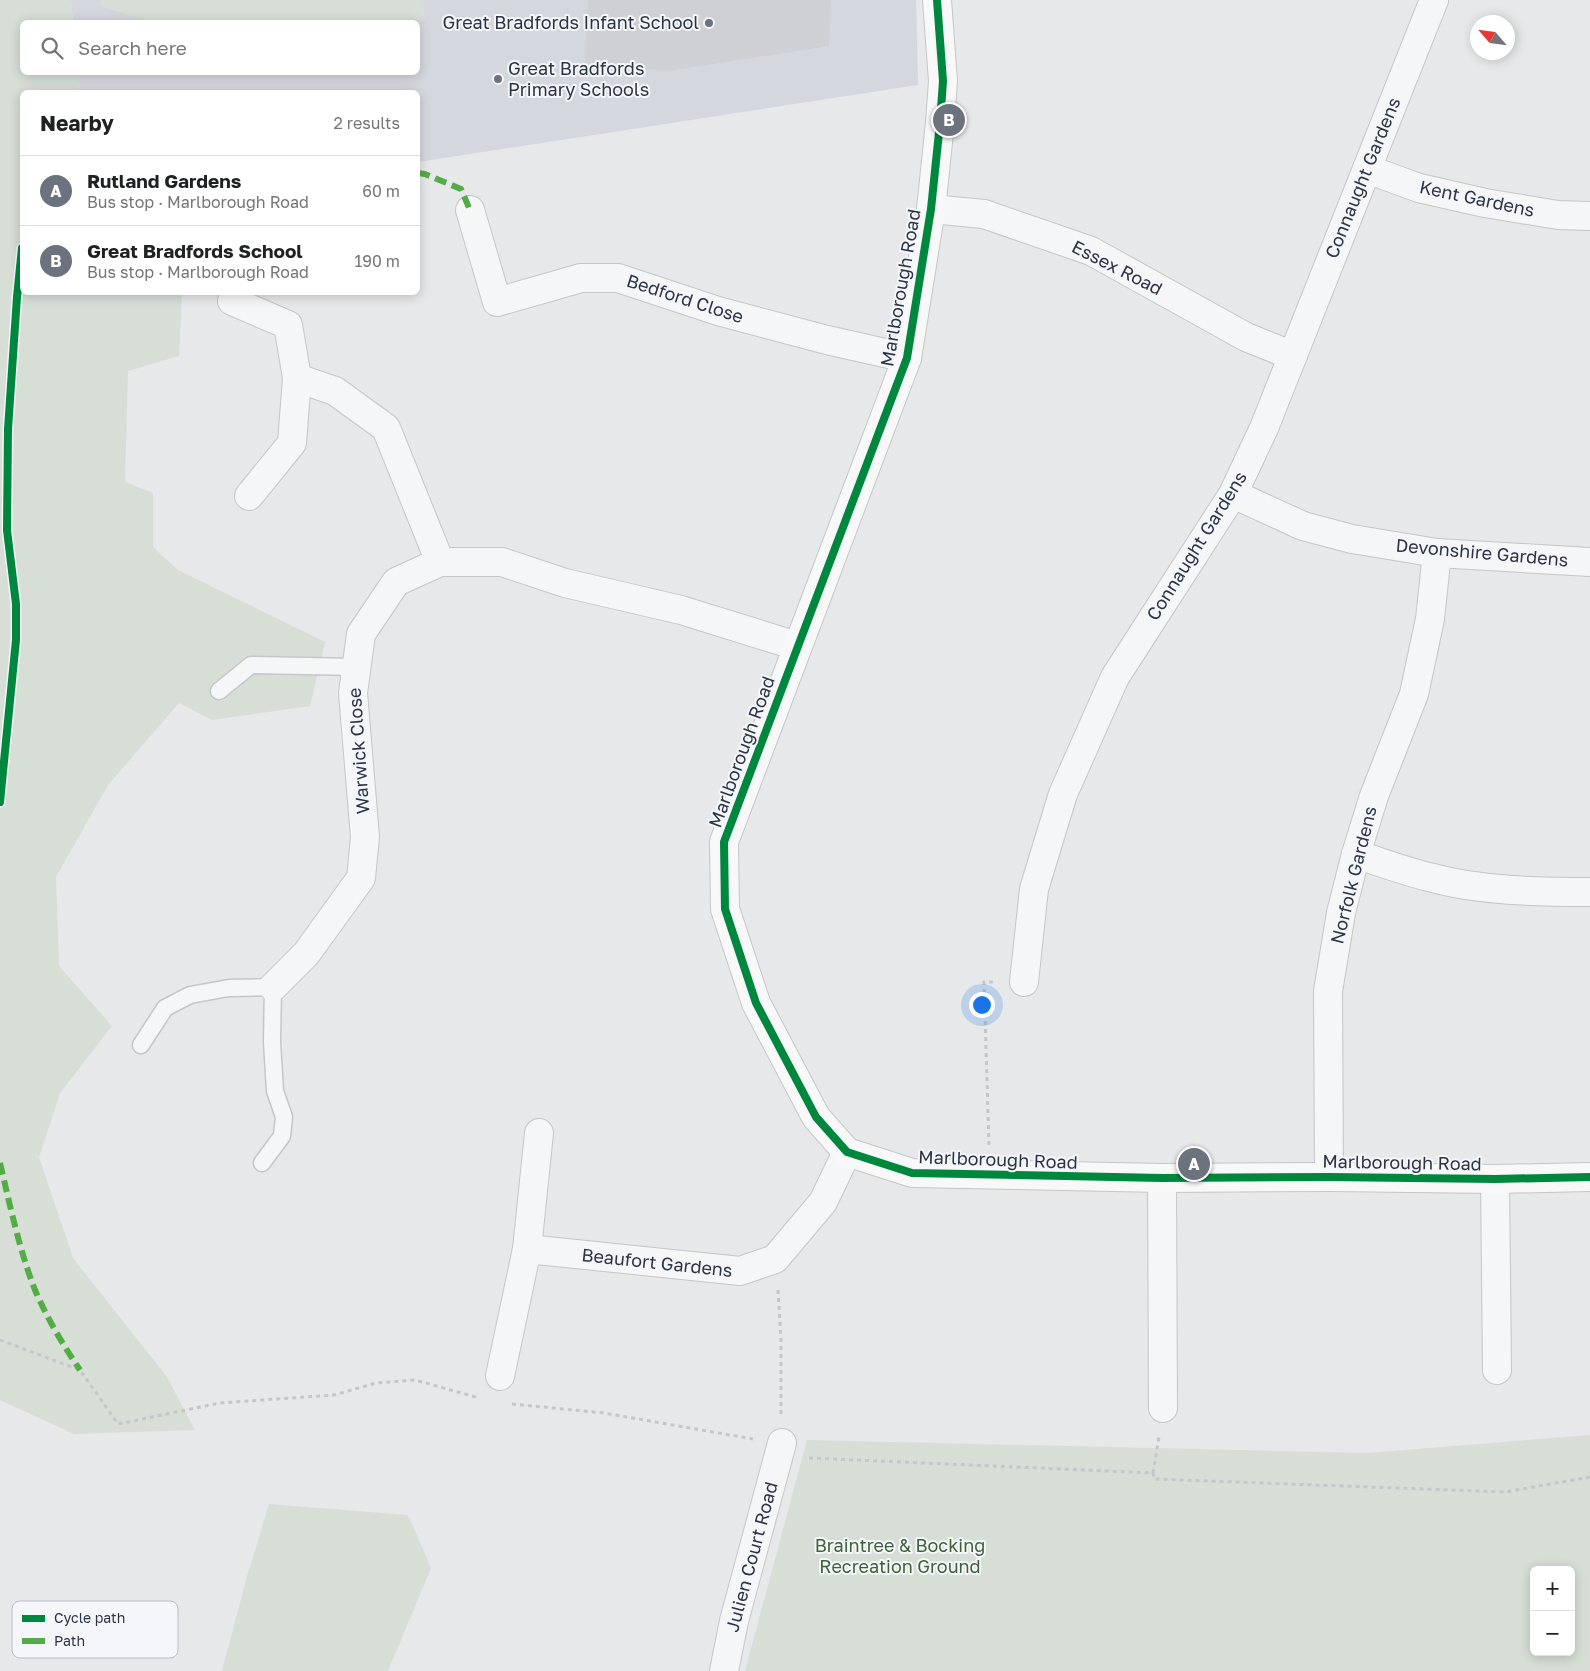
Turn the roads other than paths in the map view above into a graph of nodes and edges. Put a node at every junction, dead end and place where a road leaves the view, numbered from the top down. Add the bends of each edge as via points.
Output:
1 (938, 0) edge
2 (1434, 0) edge
3 (1367, 169) junction
4 (931, 209) junction
5 (470, 210) dead end
6 (1590, 216) edge
7 (232, 301) dead end
8 (1293, 356) junction
9 (907, 358) junction
10 (297, 378) junction
11 (1233, 494) junction
12 (249, 496) dead end
13 (1437, 552) junction
14 (440, 562) junction
15 (1590, 562) edge
16 (797, 646) junction
17 (356, 667) junction
18 (219, 692) dead end
19 (1356, 854) junction
20 (1590, 892) edge
21 (1024, 982) road end
22 (273, 987) junction
23 (140, 1045) dead end
24 (539, 1133) dead end
25 (847, 1152) junction
26 (262, 1164) dead end
27 (1329, 1177) junction
28 (1590, 1177) edge
29 (1162, 1178) junction
30 (1495, 1179) junction
31 (527, 1249) junction
32 (1497, 1370) dead end
33 (500, 1376) dead end
34 (1163, 1408) road end
35 (782, 1444) road end
36 (724, 1671) edge

1 - 4 street, Marlborough Road via 943,81
2 - 3 street, Connaught Gardens
3 - 6 street, Kent Gardens via 1419,188 1485,203 1558,215
3 - 8 street, Connaught Gardens
4 - 8 street, Essex Road via 984,214 1091,251 1246,337
4 - 9 street, Marlborough Road
5 - 9 street, Bedford Close via 497,302 581,278 618,278 718,311
7 - 10 street via 288,325
8 - 11 street, Connaught Gardens
9 - 16 street, Marlborough Road
10 - 12 street via 292,443
10 - 14 street via 335,390 386,428
11 - 13 street, Devonshire Gardens via 1303,526 1352,539
11 - 21 street, Connaught Gardens via 1115,678 1063,794 1034,889
13 - 15 street, Devonshire Gardens
13 - 19 street, Norfolk Gardens via 1430,619 1414,694 1374,796
14 - 16 street, Warwick Close via 502,562 565,583 681,610
14 - 17 street, Warwick Close via 396,582 361,634
16 - 25 street, Marlborough Road via 724,842 725,909 756,1004 816,1118
17 - 18 lane via 250,665
17 - 22 street, Warwick Close via 353,693 365,837 361,878 306,954
19 - 20 street via 1430,878 1476,887
19 - 27 street, Norfolk Gardens via 1341,913 1328,990
22 - 23 lane via 229,988 190,995 165,1008
22 - 26 lane via 275,1091 284,1117 282,1136
24 - 31 street
25 - 29 street, Marlborough Road via 912,1173
25 - 31 street, Beaufort Gardens via 823,1202 775,1258 740,1271
27 - 29 street, Marlborough Road
27 - 30 street, Marlborough Road
28 - 30 street, Marlborough Road
29 - 34 street
30 - 32 street
31 - 33 street
35 - 36 street, Julien Court Road via 734,1621

